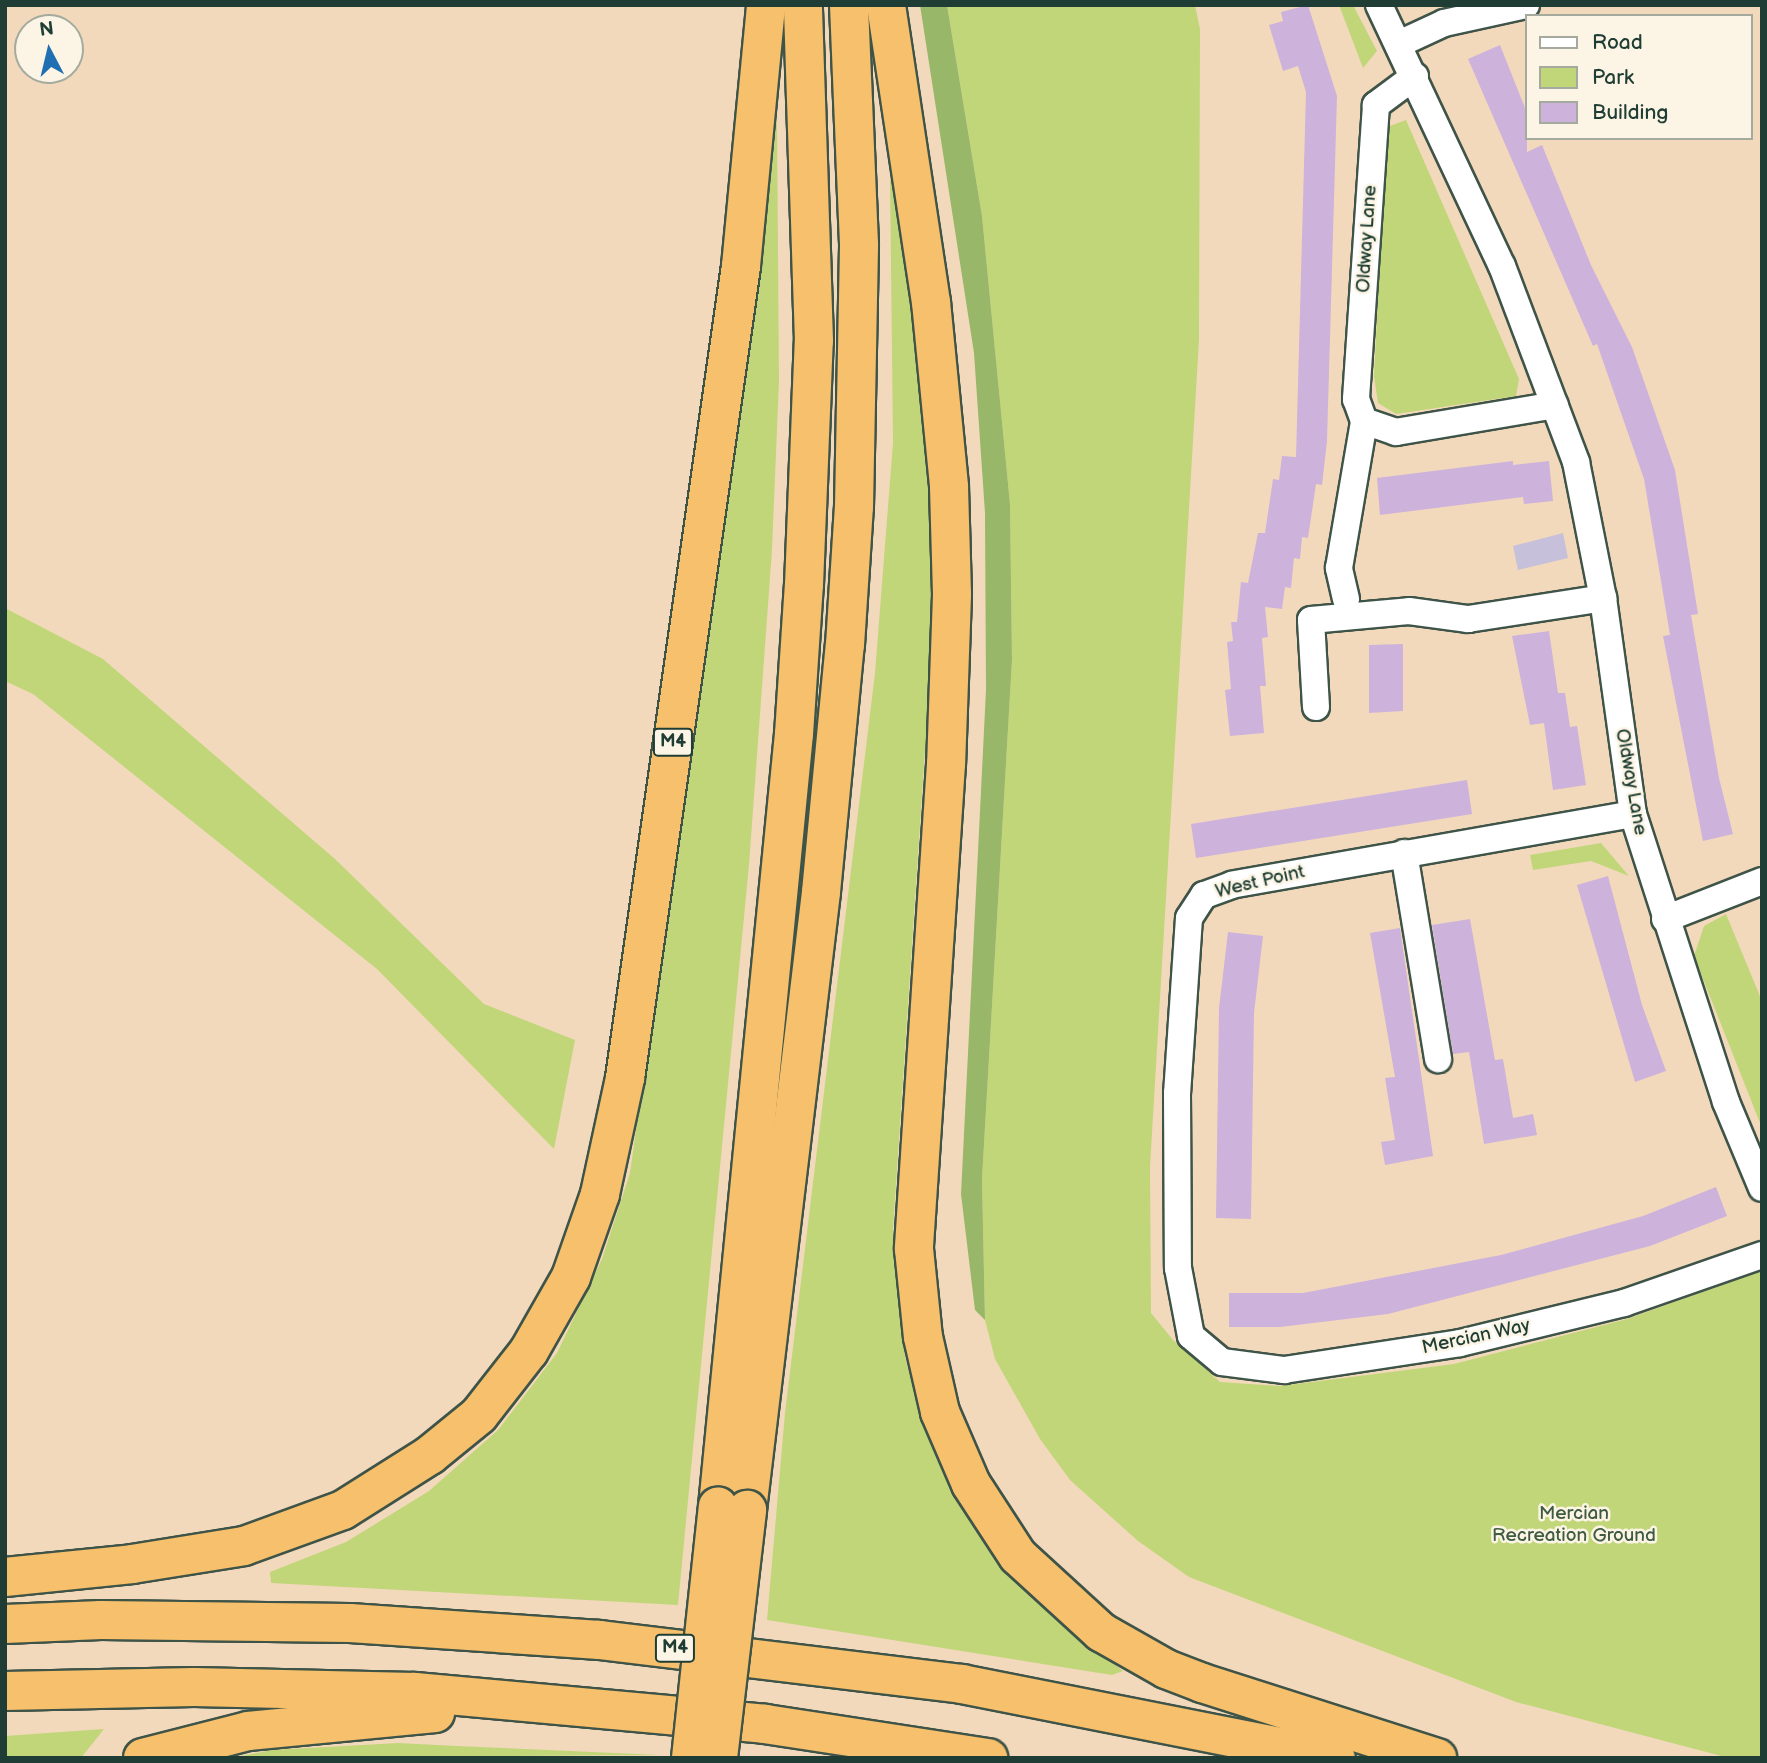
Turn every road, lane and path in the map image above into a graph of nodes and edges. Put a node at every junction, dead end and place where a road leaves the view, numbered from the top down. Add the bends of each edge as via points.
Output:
1 (766, 5) edge
2 (803, 5) edge
3 (849, 5) edge
4 (886, 5) edge
5 (1380, 5) edge
6 (1526, 5) edge
7 (1401, 43) junction
8 (1415, 76) junction
9 (1555, 405) junction
10 (1364, 421) junction
11 (1603, 598) junction
12 (1346, 599) dead end
13 (1316, 707) dead end
14 (1633, 814) junction
15 (1404, 853) junction
16 (1762, 881) edge
17 (1665, 919) junction
18 (1438, 1059) dead end
19 (1762, 1188) edge
20 (1762, 1255) edge
21 (1191, 1336) joint
22 (733, 1508) junction
23 (5, 1577) edge
24 (5, 1625) edge
25 (5, 1691) edge
26 (570, 1703) junction
27 (143, 1758) edge
28 (691, 1758) edge
29 (719, 1758) edge
30 (988, 1758) edge
31 (1336, 1758) edge
32 (1437, 1758) edge

1 - 23 highway, M4 via 741,266 625,1078 600,1194 571,1278 529,1352 478,1415 430,1455 343,1510 244,1546
2 - 22 highway, M4 via 814,329 804,585
3 - 22 highway, M4 via 859,258 854,507 845,645 821,892
4 - 32 highway via 931,302 949,487 952,595 946,764 914,1249 919,1312 940,1412 971,1484 1018,1556 1101,1632 1166,1669 1202,1683
5 - 7 street, Oldway Lane
6 - 7 street via 1444,23
7 - 8 street, Oldway Lane
8 - 9 street, Oldway Lane via 1502,266
8 - 10 street, Oldway Lane via 1376,105 1356,399
9 - 10 street via 1396,432
9 - 11 street, Oldway Lane via 1576,463
10 - 12 street, Oldway Lane via 1339,568
11 - 13 street via 1468,619 1409,611 1311,620
11 - 14 street, Oldway Lane
14 - 15 street, West Point
14 - 17 street, Oldway Lane
15 - 18 street
15 - 21 street, West Point via 1232,885 1204,895 1189,919 1177,1106 1178,1268
16 - 17 street
17 - 19 street, Oldway Lane via 1726,1102
20 - 21 street, Mercian Way via 1624,1303 1460,1343 1284,1370 1222,1362
22 - 28 highway, M4, bridge
22 - 29 highway, M4, bridge
24 - 31 highway, M4 via 101,1620 337,1623 599,1640 962,1684
25 - 26 highway via 314,1688
26 - 27 highway via 293,1725 218,1737
26 - 30 highway via 765,1724

